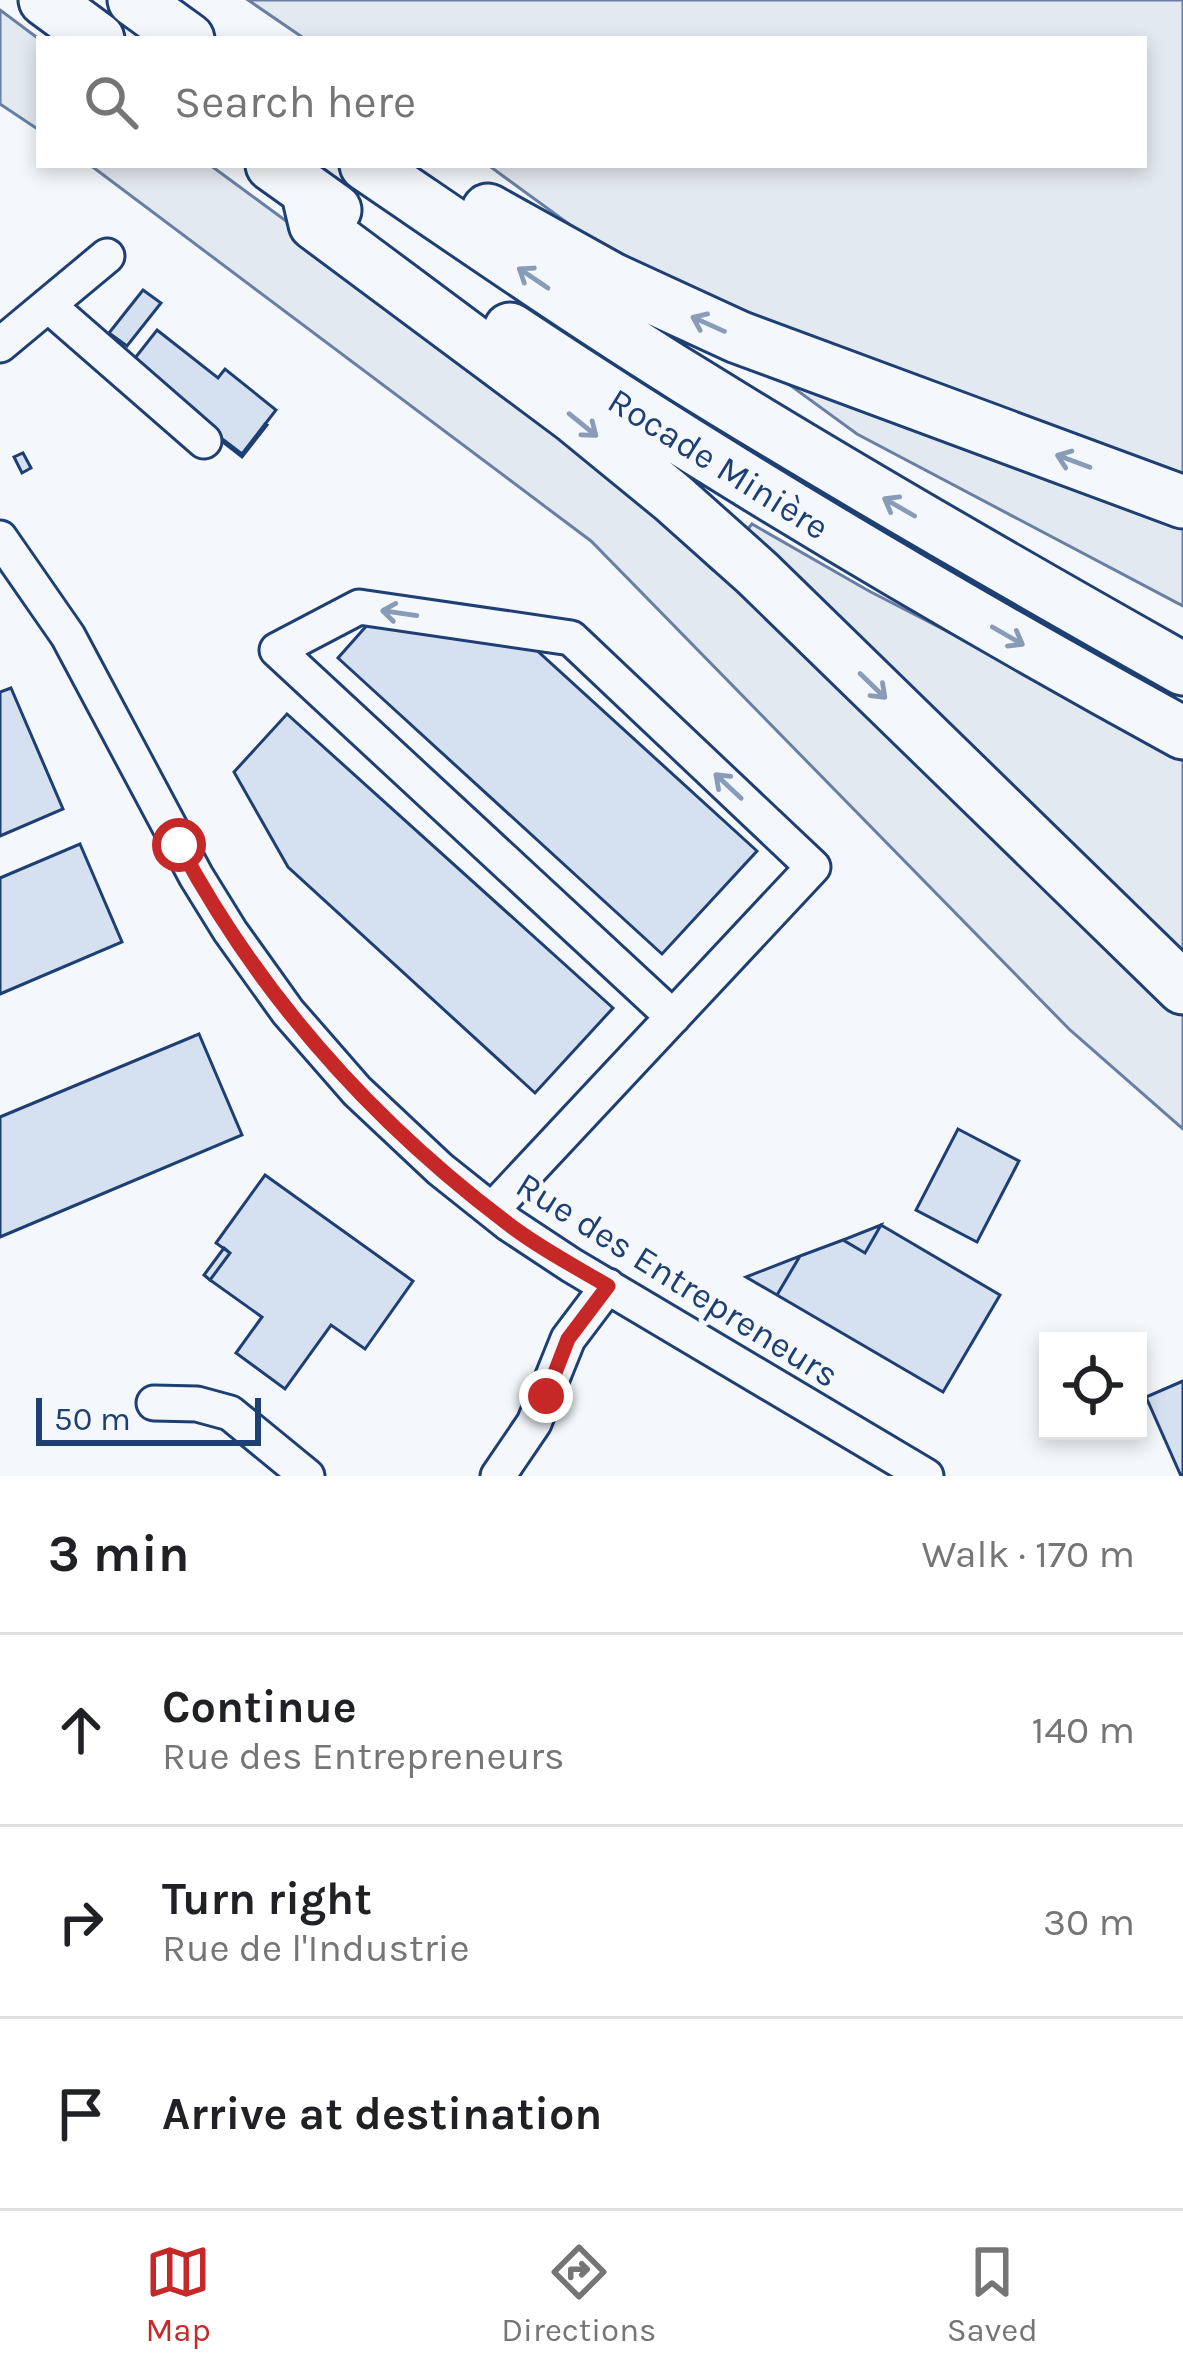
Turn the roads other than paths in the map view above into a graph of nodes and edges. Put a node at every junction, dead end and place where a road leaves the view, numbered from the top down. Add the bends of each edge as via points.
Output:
1 (45, 0) edge
2 (134, 0) edge
3 (94, 36) edge
4 (185, 36) edge
5 (370, 168) edge
6 (419, 168) edge
7 (289, 178) edge
8 (107, 256) dead end
9 (48, 305) junction
10 (0, 345) edge
11 (204, 441) dead end
12 (1183, 502) edge
13 (0, 538) edge
14 (1183, 669) edge
15 (1183, 733) edge
16 (1183, 988) edge
17 (673, 1017) junction
18 (492, 1210) junction
19 (608, 1286) junction
20 (154, 1403) dead end
21 (308, 1476) edge
22 (498, 1476) edge
23 (926, 1476) edge

1 - 3 highway
2 - 4 highway
14 -> 5 highway, Rocade Minière via 754,420
12 -> 6 highway via 701,321 581,263
7 -> 15 highway, Rocade Minière via 760,490
7 -> 16 highway via 316,224 574,417 757,573
8 - 9 street
9 - 10 street
9 - 11 street
13 - 18 street, Rue des Entrepreneurs via 68,636 196,876 268,986 357,1091
17 -> 17 street via 813,867 571,638 358,607 277,650
17 - 18 street
18 - 19 street, Rue des Entrepreneurs
19 - 22 street via 568,1339 533,1423
19 - 23 street, Rue des Entrepreneurs
20 - 21 street via 230,1413

